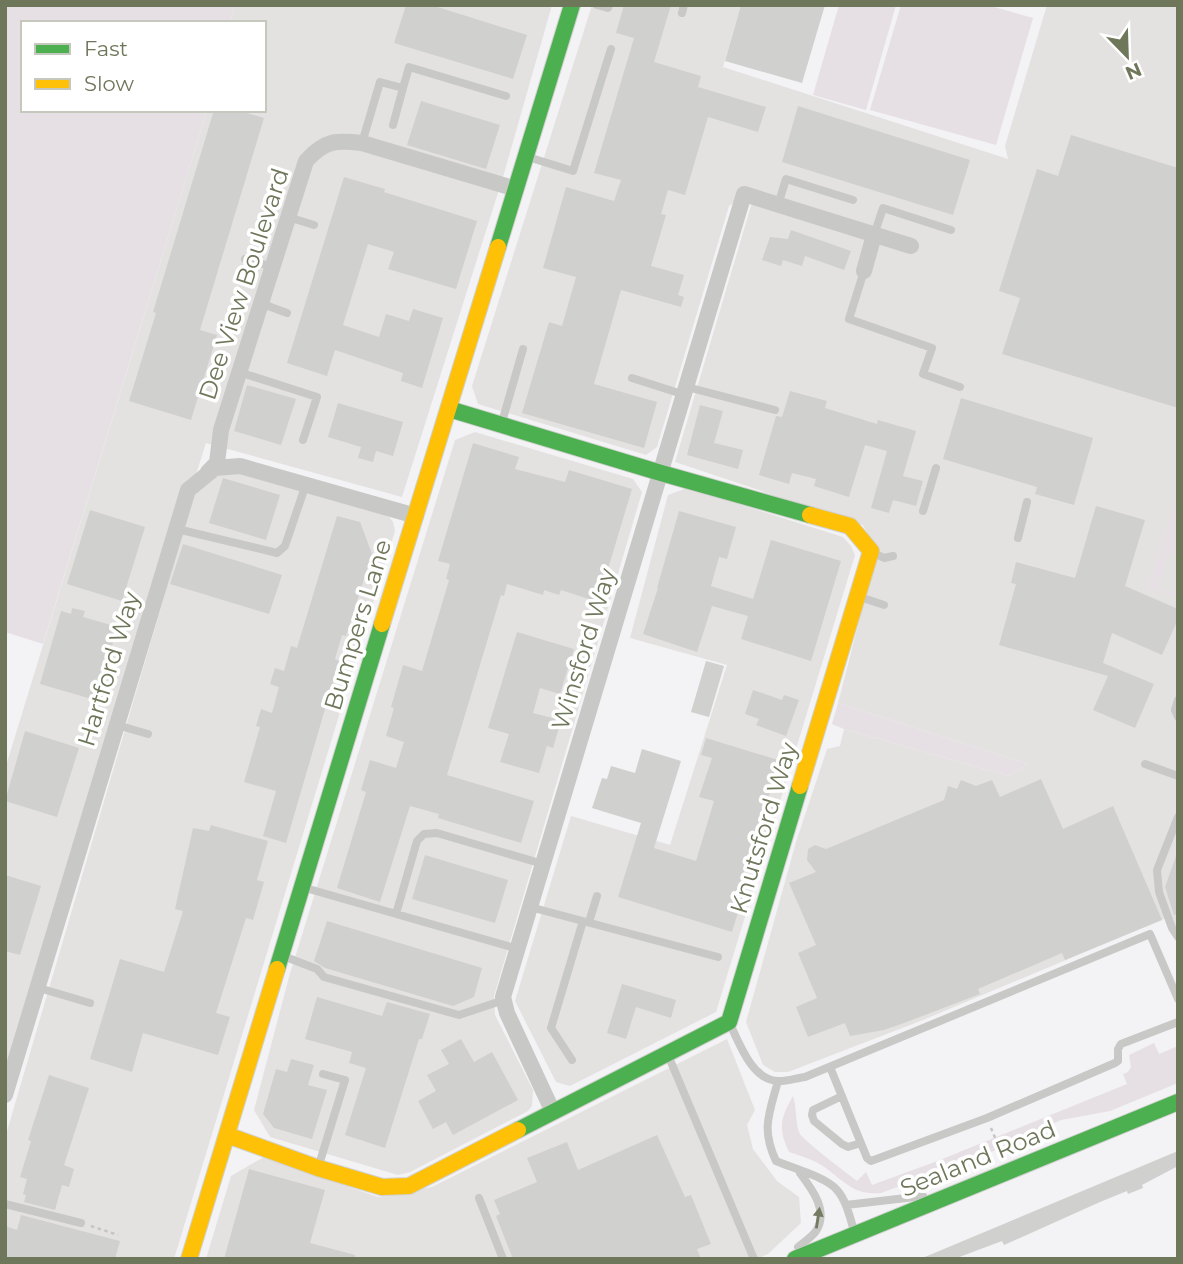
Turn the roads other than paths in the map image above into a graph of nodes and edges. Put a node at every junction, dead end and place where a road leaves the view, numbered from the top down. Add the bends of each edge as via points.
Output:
1 (572, 5) edge
2 (597, 5) edge
3 (609, 5) edge
4 (611, 49) dead end
5 (404, 88) junction
6 (506, 96) dead end
7 (393, 125) dead end
8 (362, 143) junction
9 (525, 156) junction
10 (516, 189) junction
11 (853, 200) dead end
12 (778, 205) junction
13 (288, 217) junction
14 (314, 225) dead end
15 (951, 230) dead end
16 (874, 235) junction
17 (911, 246) dead end
18 (245, 260) dead end
19 (273, 267) junction
20 (864, 271) joint
21 (260, 303) junction
22 (287, 313) dead end
23 (523, 349) dead end
24 (239, 372) junction
25 (632, 378) dead end
26 (960, 387) dead end
27 (686, 391) junction
28 (449, 409) junction
29 (775, 410) dead end
30 (502, 425) junction
31 (303, 440) dead end
32 (936, 468) dead end
33 (208, 472) junction
34 (661, 473) junction
35 (306, 484) junction
36 (1027, 502) dead end
37 (923, 511) dead end
38 (416, 516) junction
39 (175, 528) junction
40 (1018, 538) dead end
41 (871, 551) junction
42 (893, 556) dead end
43 (857, 597) junction
44 (884, 605) dead end
45 (1178, 700) edge
46 (1178, 717) edge
47 (117, 725) junction
48 (148, 734) dead end
49 (1145, 764) dead end
50 (1178, 776) edge
51 (1178, 817) edge
52 (543, 864) junction
53 (301, 887) junction
54 (597, 896) dead end
55 (530, 907) junction
56 (396, 914) junction
57 (586, 922) junction
58 (1178, 937) edge
59 (517, 949) junction
60 (281, 956) junction
61 (718, 957) dead end
62 (39, 988) junction
63 (1178, 999) edge
64 (504, 1000) junction
65 (90, 1003) dead end
66 (729, 1022) junction
67 (1178, 1023) edge
68 (667, 1053) junction
69 (572, 1060) dead end
70 (830, 1067) junction
71 (323, 1074) dead end
72 (778, 1081) junction
73 (5, 1095) edge
74 (842, 1096) junction
75 (1178, 1102) edge
76 (553, 1112) junction
77 (228, 1135) junction
78 (861, 1143) junction
79 (318, 1168) junction
80 (798, 1171) junction
81 (960, 1190) junction
82 (479, 1198) dead end
83 (6, 1205) edge
84 (846, 1205) junction
85 (81, 1223) road end
86 (855, 1234) junction
87 (189, 1259) edge
88 (503, 1259) edge
89 (754, 1259) edge
90 (786, 1259) edge
91 (795, 1259) edge

1 - 9 street, Bumpers Lane
2 - 3 lane
4 - 9 lane via 573,171
5 - 6 lane via 410,67
5 - 7 lane
5 - 8 lane via 380,82
8 - 10 street, Dee View Boulevard
8 - 13 street, Dee View Boulevard via 338,140 318,147 306,161
9 - 10 street, Bumpers Lane
10 - 28 street, Bumpers Lane
11 - 12 lane via 786,179
12 - 16 street
12 - 27 street, Winsford Way via 744,194
13 - 14 lane
13 - 19 street, Dee View Boulevard
15 - 16 lane via 883,208
16 - 17 street
16 - 20 street
18 - 19 lane
19 - 21 street, Dee View Boulevard
20 - 26 lane via 849,318 932,348 923,374
21 - 22 lane
21 - 24 street, Dee View Boulevard
23 - 30 lane
24 - 31 lane via 317,397
24 - 33 street, Dee View Boulevard via 221,430 217,463
25 - 27 lane
27 - 29 lane
27 - 34 street, Winsford Way
28 - 30 street
28 - 38 street, Bumpers Lane
30 - 34 street
32 - 37 lane
33 - 35 street via 240,466
33 - 39 street, Hartford Way via 188,490
34 - 41 street via 850,526
34 - 52 street, Winsford Way
35 - 38 street
35 - 39 lane via 285,546 277,553
36 - 40 lane
38 - 53 street, Bumpers Lane
39 - 47 street, Hartford Way
41 - 42 lane via 884,558
41 - 43 street, Knutsford Way
43 - 44 lane
43 - 66 street, Knutsford Way
45 - 46 lane
47 - 48 lane
47 - 62 street, Hartford Way
49 - 50 lane
51 - 58 lane via 1157,870 1159,892
52 - 55 street, Winsford Way
52 - 56 lane via 437,833 424,834 417,841
53 - 56 lane
53 - 60 street, Bumpers Lane
54 - 57 lane
55 - 57 lane
55 - 59 street, Winsford Way
56 - 59 lane
57 - 61 lane
57 - 69 lane via 551,1028
59 - 64 street, Winsford Way
60 - 64 lane via 317,969 324,977 459,1015
60 - 77 street, Bumpers Lane
62 - 65 lane
62 - 73 street, Hartford Way
63 - 70 lane via 1150,934
64 - 76 street
66 - 68 street
66 - 72 lane via 753,1067
67 - 78 lane via 1121,1044 1115,1063 877,1161 867,1158
68 - 76 street
68 - 89 lane
70 - 72 lane
70 - 74 lane
71 - 79 lane via 345,1080
72 - 80 lane via 766,1125 768,1144 776,1161
74 - 78 lane
74 - 78 lane via 813,1110 814,1121 848,1147
75 - 81 street, Sealand Road
76 - 79 street via 410,1186 382,1187
77 - 79 street
77 - 87 street, Bumpers Lane
80 - 84 lane via 837,1189
90 -> 80 lane via 816,1232 821,1217 813,1190
81 - 84 lane
81 - 86 street, Sealand Road
82 - 88 lane
83 - 85 lane
84 - 86 lane
86 - 91 street, Sealand Road

